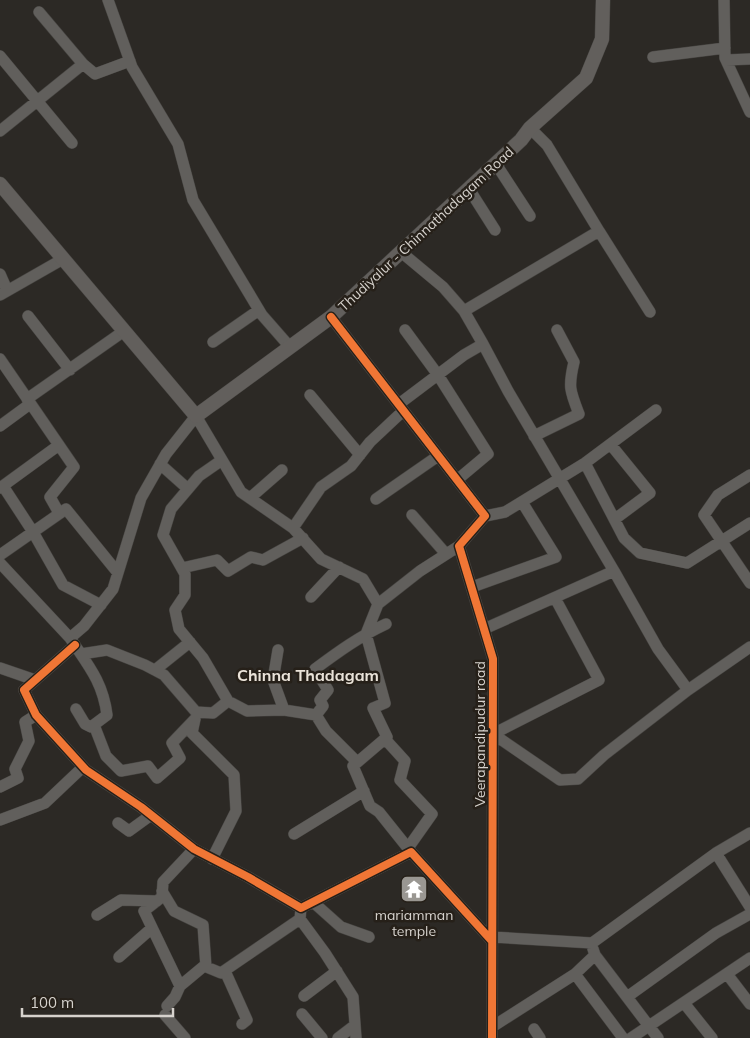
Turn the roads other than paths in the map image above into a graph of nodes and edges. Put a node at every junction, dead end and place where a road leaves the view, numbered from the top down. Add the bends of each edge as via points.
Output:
1 (108, 0) edge
2 (604, 0) edge
3 (724, 0) edge
4 (39, 12) dead end
5 (725, 48) junction
6 (0, 56) edge
7 (653, 57) dead end
8 (750, 59) edge
9 (726, 60) junction
10 (130, 61) junction
11 (83, 64) junction
12 (37, 101) junction
13 (750, 112) edge
14 (530, 128) junction
15 (0, 131) edge
16 (72, 143) dead end
17 (496, 164) junction
18 (469, 189) junction
19 (2, 191) edge
20 (530, 216) dead end
21 (495, 230) dead end
22 (599, 232) junction
23 (401, 252) junction
24 (63, 259) junction
25 (0, 274) edge
26 (4, 292) edge
27 (259, 310) junction
28 (464, 311) junction
29 (650, 312) dead end
30 (28, 316) dead end
31 (331, 318) junction
32 (405, 330) dead end
33 (557, 330) dead end
34 (124, 332) junction
35 (213, 342) dead end
36 (483, 344) junction
37 (290, 347) junction
38 (0, 360) edge
39 (70, 370) junction
40 (438, 375) junction
41 (310, 395) dead end
42 (28, 402) junction
43 (401, 408) junction
44 (656, 410) dead end
45 (196, 416) junction
46 (0, 426) edge
47 (534, 436) junction
48 (58, 445) junction
49 (612, 445) junction
50 (360, 455) junction
51 (438, 456) junction
52 (222, 460) junction
53 (585, 463) junction
54 (160, 464) junction
55 (282, 470) dead end
56 (750, 475) edge
57 (560, 478) junction
58 (457, 480) junction
59 (1, 487) edge
60 (188, 489) junction
61 (250, 498) junction
62 (376, 499) dead end
63 (522, 502) junction
64 (59, 514) junction
65 (412, 515) dead end
66 (485, 516) junction
67 (615, 519) junction
68 (750, 524) edge
69 (293, 528) junction
70 (33, 532) junction
71 (303, 538) junction
72 (722, 541) junction
73 (460, 546) junction
74 (446, 554) junction
75 (0, 555) edge
76 (0, 563) edge
77 (339, 567) junction
78 (182, 568) junction
79 (614, 571) junction
80 (118, 573) junction
81 (750, 583) edge
82 (472, 587) junction
83 (311, 597) dead end
84 (555, 598) junction
85 (378, 604) junction
86 (101, 605) junction
87 (386, 624) dead end
88 (484, 629) junction
89 (366, 634) junction
90 (190, 642) junction
91 (75, 646) junction
92 (750, 647) edge
93 (278, 650) dead end
94 (0, 668) edge
95 (155, 670) junction
96 (36, 680) junction
97 (688, 690) junction
98 (228, 701) junction
99 (76, 709) dead end
100 (284, 710) junction
101 (36, 715) junction
102 (196, 715) junction
103 (316, 715) junction
104 (94, 724) junction
105 (493, 734) junction
106 (385, 739) junction
107 (357, 762) junction
108 (83, 767) junction
109 (0, 787) edge
110 (364, 791) junction
111 (152, 815) junction
112 (0, 820) edge
113 (118, 823) dead end
114 (750, 833) edge
115 (294, 834) dead end
116 (194, 850) junction
117 (409, 850) junction
118 (716, 853) junction
119 (212, 859) junction
120 (159, 896) junction
121 (313, 902) junction
122 (750, 907) edge
123 (300, 914) junction
124 (750, 914) edge
125 (96, 915) dead end
126 (152, 928) junction
127 (369, 937) dead end
128 (492, 939) junction
129 (592, 943) junction
130 (595, 955) junction
131 (119, 957) dead end
132 (750, 958) edge
133 (206, 967) junction
134 (225, 971) junction
135 (337, 972) junction
136 (575, 974) junction
137 (727, 974) junction
138 (180, 986) junction
139 (304, 996) dead end
140 (627, 997) junction
141 (684, 1003) junction
142 (750, 1004) edge
143 (302, 1014) dead end
144 (242, 1024) dead end
145 (355, 1025) junction
146 (649, 1027) junction
147 (492, 1033) edge
148 (185, 1038) edge
149 (322, 1038) edge
150 (338, 1038) edge
151 (356, 1038) edge
152 (623, 1038) edge
153 (631, 1038) edge
154 (658, 1038) edge
155 (712, 1038) edge

1 - 10 street
2 - 14 main road, Thudiyalur - Chinnathadagam Road via 602,39 586,78
3 - 5 street
4 - 11 street
5 - 7 street
5 - 9 street
6 - 12 street
8 - 9 street
9 - 13 street
10 - 11 street via 95,74
10 - 27 street via 178,144 192,200
11 - 12 street
12 - 15 street
12 - 16 street
14 - 17 main road, Thudiyalur - Chinnathadagam Road
14 - 22 street via 548,145
17 - 18 main road, Thudiyalur - Chinnathadagam Road
17 - 20 street
18 - 21 street
18 - 23 main road, Thudiyalur - Chinnathadagam Road
19 - 24 main road
22 - 28 street
22 - 29 street
23 - 28 street via 443,287
23 - 31 main road, Thudiyalur - Chinnathadagam Road
24 - 26 street
24 - 34 main road
25 - 26 street
27 - 35 street
27 - 37 street
28 - 36 street
30 - 39 street
31 - 37 main road, Thudiyalur - Chinnathadagam Road
31 - 43 street
32 - 40 street
33 - 47 street via 574,362 570,391 579,414
34 - 39 street
34 - 45 main road
36 - 40 street
36 - 47 street
37 - 45 main road, Thudiyalur - Chinnathadagam Road
38 - 42 street
39 - 42 street
40 - 43 street
40 - 58 street via 488,454
41 - 50 street
42 - 46 street
42 - 48 street
43 - 50 street
43 - 51 street
44 - 49 street
45 - 52 street
45 - 54 street
47 - 57 street
48 - 59 street
48 - 64 street via 74,467 50,497
49 - 53 street
49 - 67 street via 650,493
50 - 69 street via 351,466 321,487
51 - 58 street
51 - 62 street
52 - 60 street via 199,476
52 - 61 street via 241,492
53 - 57 street
53 - 67 street
54 - 60 street
54 - 80 street via 142,498
55 - 61 street
56 - 72 street via 718,495 704,514
57 - 63 street
57 - 79 street
58 - 66 street
59 - 70 street
60 - 78 street via 171,509 163,535
61 - 69 street
63 - 66 street via 506,512
63 - 82 street via 556,558
64 - 70 street
64 - 80 street via 66,509
65 - 74 street
66 - 73 street
67 - 72 street via 624,538 640,553 677,561 687,563
68 - 72 street
69 - 71 street
70 - 75 street
70 - 86 street via 63,586
71 - 77 street via 321,559
71 - 78 street via 264,560 251,557 228,571 216,560
72 - 81 street
73 - 74 street
73 - 82 street, Veerapandipudur road
74 - 85 street
76 - 91 street
77 - 83 street
77 - 85 street via 363,579
78 - 90 street via 185,595 175,610 179,629
79 - 84 street
79 - 97 street via 658,649
80 - 86 street via 113,589
82 - 88 street, Veerapandipudur road
84 - 88 street
84 - 105 street via 599,680
85 - 89 street
86 - 91 street via 84,626
87 - 89 street
88 - 105 street, Veerapandipudur road via 493,659
89 - 103 street via 315,669 328,690 320,700 323,706
89 - 106 street via 385,703 373,708 387,737
90 - 95 street
90 - 98 street
91 - 95 street via 107,650
91 - 96 street
91 - 104 street via 105,697 107,715
92 - 97 street
93 - 100 street via 273,680
94 - 96 street
95 - 102 street via 164,675
96 - 101 street via 24,690
97 - 105 street via 578,779 560,780
98 - 100 street via 247,711
98 - 102 street via 213,713
99 - 104 street via 84,724 91,727
100 - 103 street
101 - 108 street
101 - 109 street via 25,722 29,741 15,769 18,778
102 - 104 street via 172,743 180,758 157,778 148,766 121,771 106,756
102 - 119 street via 192,733 234,775 236,811
103 - 107 street via 326,731
105 - 128 street, Veerapandipudur road
106 - 107 street
106 - 117 street via 405,761 400,780 432,814
107 - 110 street via 353,766
108 - 111 street
108 - 112 street via 45,803
110 - 115 street
110 - 117 street via 370,806
111 - 113 street via 129,831
111 - 116 street
114 - 118 street
116 - 119 street
116 - 120 street via 163,882
117 - 121 street
117 - 128 street
118 - 122 street
118 - 129 street
119 - 123 street via 248,877
120 - 125 street via 121,900
120 - 126 street via 144,911
120 - 133 street via 174,911 202,926
121 - 123 street
121 - 127 street via 341,927
123 - 134 street
123 - 135 street
124 - 140 street via 716,933
126 - 131 street
126 - 138 street
128 - 129 street
128 - 147 street, Veerapandipudur road
129 - 130 street
130 - 136 street
130 - 140 street
132 - 137 street
133 - 134 street via 221,973
133 - 138 street
134 - 144 street via 246,1020
135 - 139 street
135 - 145 street via 354,997
136 - 147 street
136 - 152 street
137 - 141 street
137 - 142 street
138 - 148 street via 166,1010
140 - 146 street
141 - 146 street
141 - 155 street
143 - 149 street
145 - 150 street
145 - 151 street
146 - 153 street
146 - 154 street

